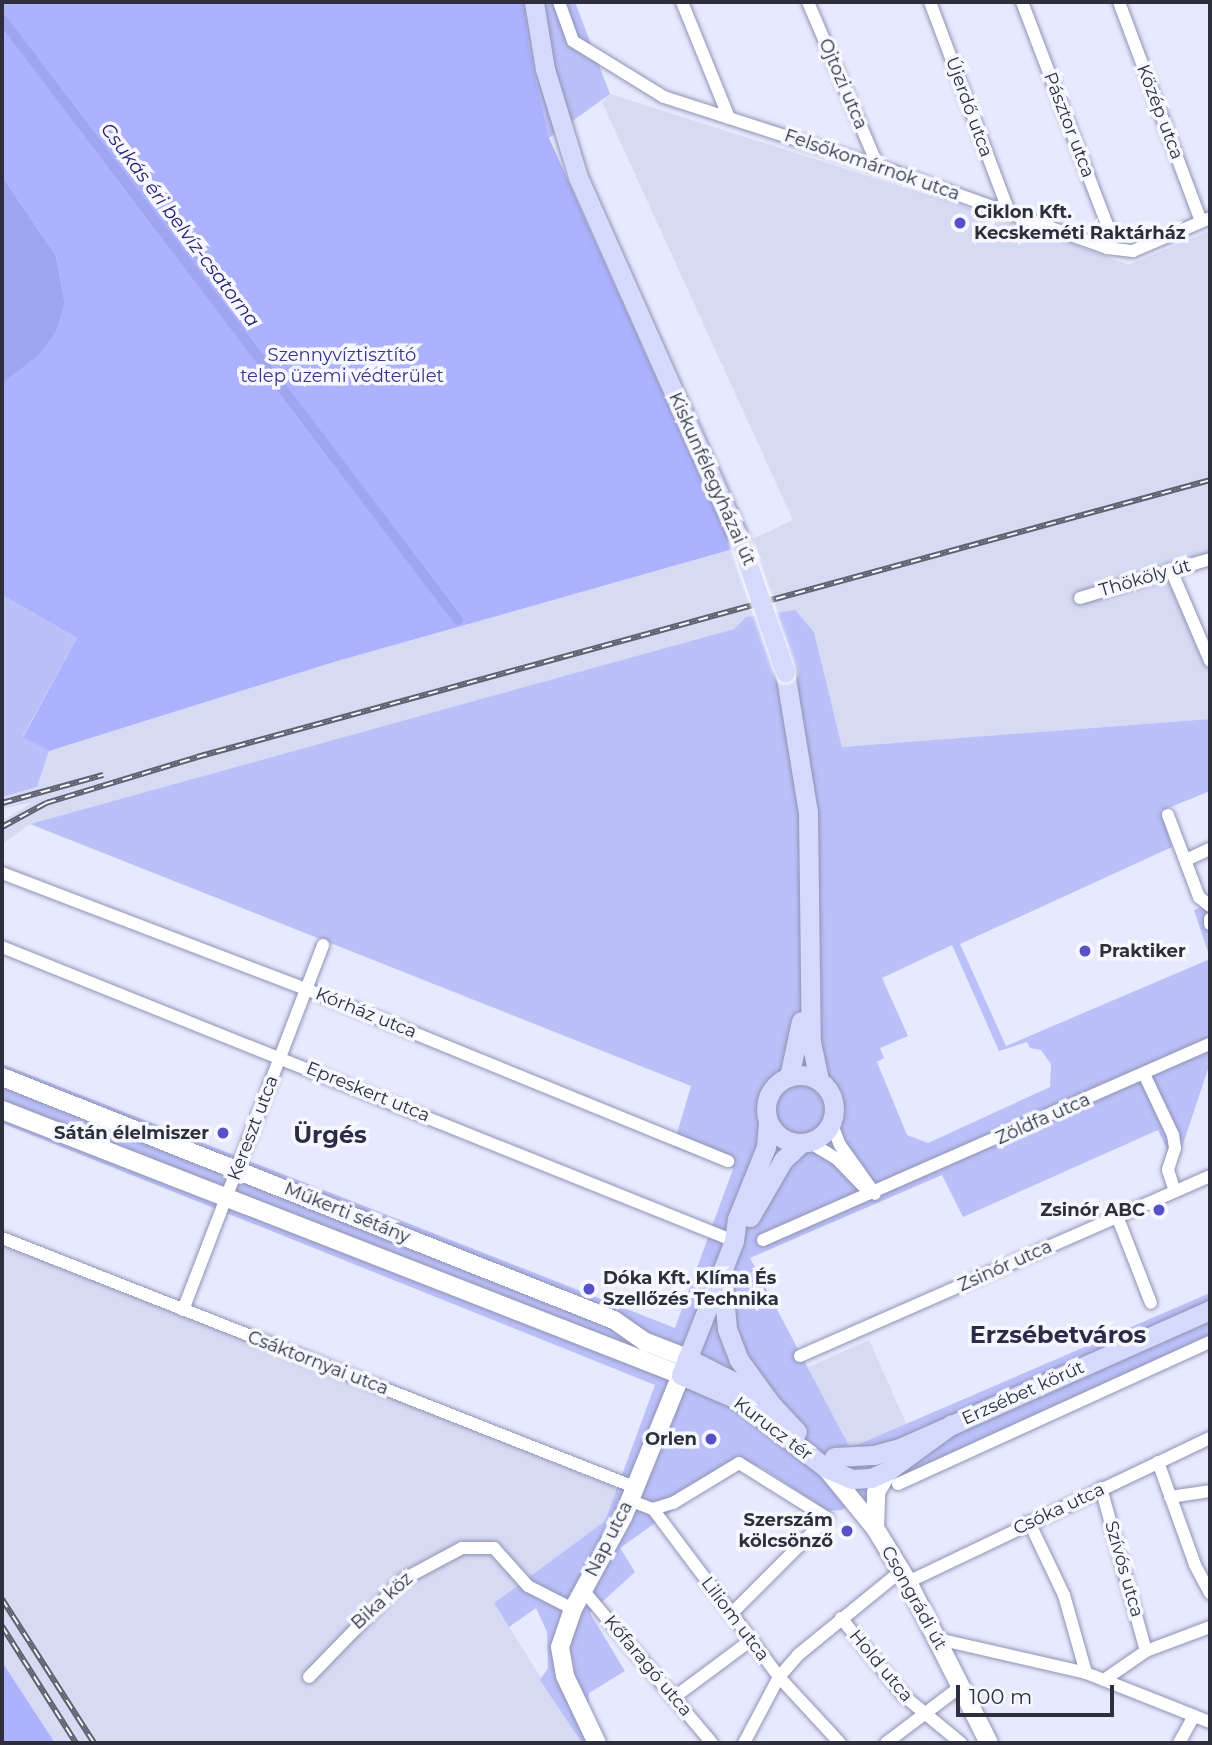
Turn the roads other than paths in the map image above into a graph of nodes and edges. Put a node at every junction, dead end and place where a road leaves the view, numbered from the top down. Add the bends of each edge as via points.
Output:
1 (534, 2) edge
2 (559, 2) edge
3 (682, 2) edge
4 (808, 2) edge
5 (930, 2) edge
6 (1022, 2) edge
7 (1119, 2) edge
8 (729, 118) junction
9 (878, 166) junction
10 (1009, 212) junction
11 (1206, 219) edge
12 (1107, 248) junction
13 (1210, 559) edge
14 (1171, 570) junction
15 (1080, 598) dead end
16 (1210, 661) edge
17 (1168, 815) dead end
18 (1210, 849) edge
19 (1186, 860) junction
20 (2, 873) edge
21 (1210, 906) edge
22 (1210, 919) edge
23 (1210, 924) edge
24 (323, 945) dead end
25 (2, 947) edge
26 (808, 975) junction
27 (306, 989) junction
28 (1210, 1044) edge
29 (280, 1056) junction
30 (1144, 1074) junction
31 (2, 1077) edge
32 (789, 1077) junction
33 (819, 1081) junction
34 (2, 1110) edge
35 (831, 1122) junction
36 (768, 1124) junction
37 (805, 1143) junction
38 (728, 1161) dead end
39 (237, 1169) junction
40 (1210, 1176) edge
41 (1175, 1191) junction
42 (875, 1194) junction
43 (226, 1199) junction
44 (1117, 1216) junction
45 (2, 1238) edge
46 (763, 1240) dead end
47 (734, 1241) junction
48 (722, 1271) junction
49 (1152, 1303) dead end
50 (183, 1310) junction
51 (1210, 1310) edge
52 (1210, 1342) edge
53 (800, 1356) dead end
54 (684, 1367) junction
55 (771, 1404) junction
56 (952, 1424) junction
57 (1210, 1438) edge
58 (900, 1448) junction
59 (830, 1462) junction
60 (1158, 1462) junction
61 (894, 1477) junction
62 (861, 1479) junction
63 (1101, 1489) junction
64 (1210, 1491) edge
65 (631, 1493) junction
66 (1170, 1497) junction
67 (653, 1509) junction
68 (1029, 1522) junction
69 (875, 1528) junction
70 (905, 1577) junction
71 (583, 1590) junction
72 (1210, 1593) edge
73 (573, 1609) junction
74 (731, 1614) junction
75 (841, 1618) junction
76 (1210, 1627) edge
77 (938, 1639) junction
78 (751, 1640) junction
79 (1146, 1651) junction
80 (1086, 1673) junction
81 (309, 1677) dead end
82 (779, 1677) junction
83 (1104, 1680) junction
84 (960, 1687) junction
85 (676, 1696) junction
86 (922, 1713) junction
87 (1194, 1716) junction
88 (1210, 1722) edge
89 (597, 1743) edge
90 (712, 1743) edge
91 (744, 1743) edge
92 (841, 1743) edge
93 (886, 1743) edge
94 (961, 1743) edge
95 (989, 1743) edge
96 (1180, 1743) edge

1 - 26 main road, Kiskunfélegyházai út, bridge via 545,69 578,177 740,541 785,672 808,812
2 - 8 street, Felsőkomárnok utca via 573,41 592,56 664,97
3 - 8 street
4 - 9 street, Ojtozi utca
5 - 10 street, Újerdő utca
6 - 12 street, Pásztor utca via 1109,230
7 - 11 street, Közép utca
8 - 9 street, Felsőkomárnok utca
9 - 10 street, Felsőkomárnok utca
10 - 12 street, Felsőkomárnok utca
11 - 12 street, Felsőkomárnok utca via 1133,251
13 - 14 street, Thököly út
14 - 15 street, Thököly út
14 - 16 street
17 - 19 street
18 - 19 street
19 - 21 street via 1199,897
20 - 27 street, Kórház utca
22 - 23 street
24 - 27 street, Kereszt utca
25 - 29 street, Epreskert utca
26 - 32 main road, Kiskunfélegyházai út
26 - 33 main road, Kiskunfélegyházai út via 812,1062
27 - 29 street, Kereszt utca
27 - 38 street, Kórház utca
28 - 30 street, Zöldfa utca
29 - 39 street, Kereszt utca
29 - 47 street, Epreskert utca
30 - 41 street via 1173,1135 1175,1148 1168,1170
30 - 42 street, Zöldfa utca
31 - 39 street, Műkerti sétány
32 - 33 main road
32 - 36 main road via 768,1097
33 - 35 main road via 832,1100
34 - 43 street, Műkerti sétány
35 - 37 main road
35 - 42 street via 840,1145
36 - 37 main road via 781,1138
36 - 47 main road via 766,1147 737,1219
37 - 42 street via 837,1159
37 - 47 main road via 783,1160
39 - 43 street, Kereszt utca
39 - 54 street, Műkerti sétány via 614,1320
40 - 41 street, Zsinór utca
41 - 44 street, Zsinór utca
42 - 46 street, Zöldfa utca
43 - 50 street, Kereszt utca
43 - 54 street, Műkerti sétány
44 - 49 street
44 - 53 street, Zsinór utca
45 - 50 street, Csáktornyai utca
47 - 48 main road
48 - 54 main road
48 - 55 main road via 733,1344 746,1372
50 - 65 street, Csáktornyai utca
51 - 56 main road, Erzsébet körút
52 - 61 street
54 - 55 main road via 744,1383
54 - 59 main road, Kurucz tér
54 - 65 street
55 - 59 main road, Kurucz tér
56 - 58 main road, Erzsébet körút
56 - 61 main road, Erzsébet körút
57 - 60 street, Csóka utca
58 - 59 main road, Erzsébet körút
58 - 62 main road
59 - 62 main road, Kurucz tér
59 - 69 street, Csongrádi út
60 - 63 street, Csóka utca
60 - 66 street
61 - 62 main road, Erzsébet körút
61 - 69 street, Csongrádi út via 876,1492
62 - 69 street, Csongrádi út
63 - 68 street, Csóka utca
63 - 79 street, Szívós utca
64 - 66 street
65 - 67 street
65 - 71 street, Nap utca
66 - 72 street
67 - 74 street, Liliom utca
67 - 74 street via 673,1503 739,1463 827,1518
68 - 70 street, Csóka utca
68 - 80 street via 1063,1595
69 - 70 street, Csongrádi út
70 - 75 street, Csóka utca
70 - 77 street, Csongrádi út
71 - 73 street, Nap utca
71 - 85 street, Kőfaragó utca
73 - 81 street, Bika köz via 528,1586 494,1548 462,1548 429,1562 388,1591
73 - 89 street, Nap utca via 560,1647 562,1667
74 - 78 street, Liliom utca
75 - 82 street, Csóka utca
75 - 86 street, Hold utca
76 - 79 street
77 - 80 street
77 - 84 street, Csongrádi út
78 - 82 street, Liliom utca
78 - 85 street
79 - 83 street
80 - 83 street
82 - 91 street, Csóka utca
82 - 92 street, Liliom utca
83 - 87 street
84 - 86 street
84 - 95 street, Csongrádi út
85 - 90 street, Kőfaragó utca
86 - 93 street
86 - 94 street, Hold utca
87 - 88 street
87 - 96 street

